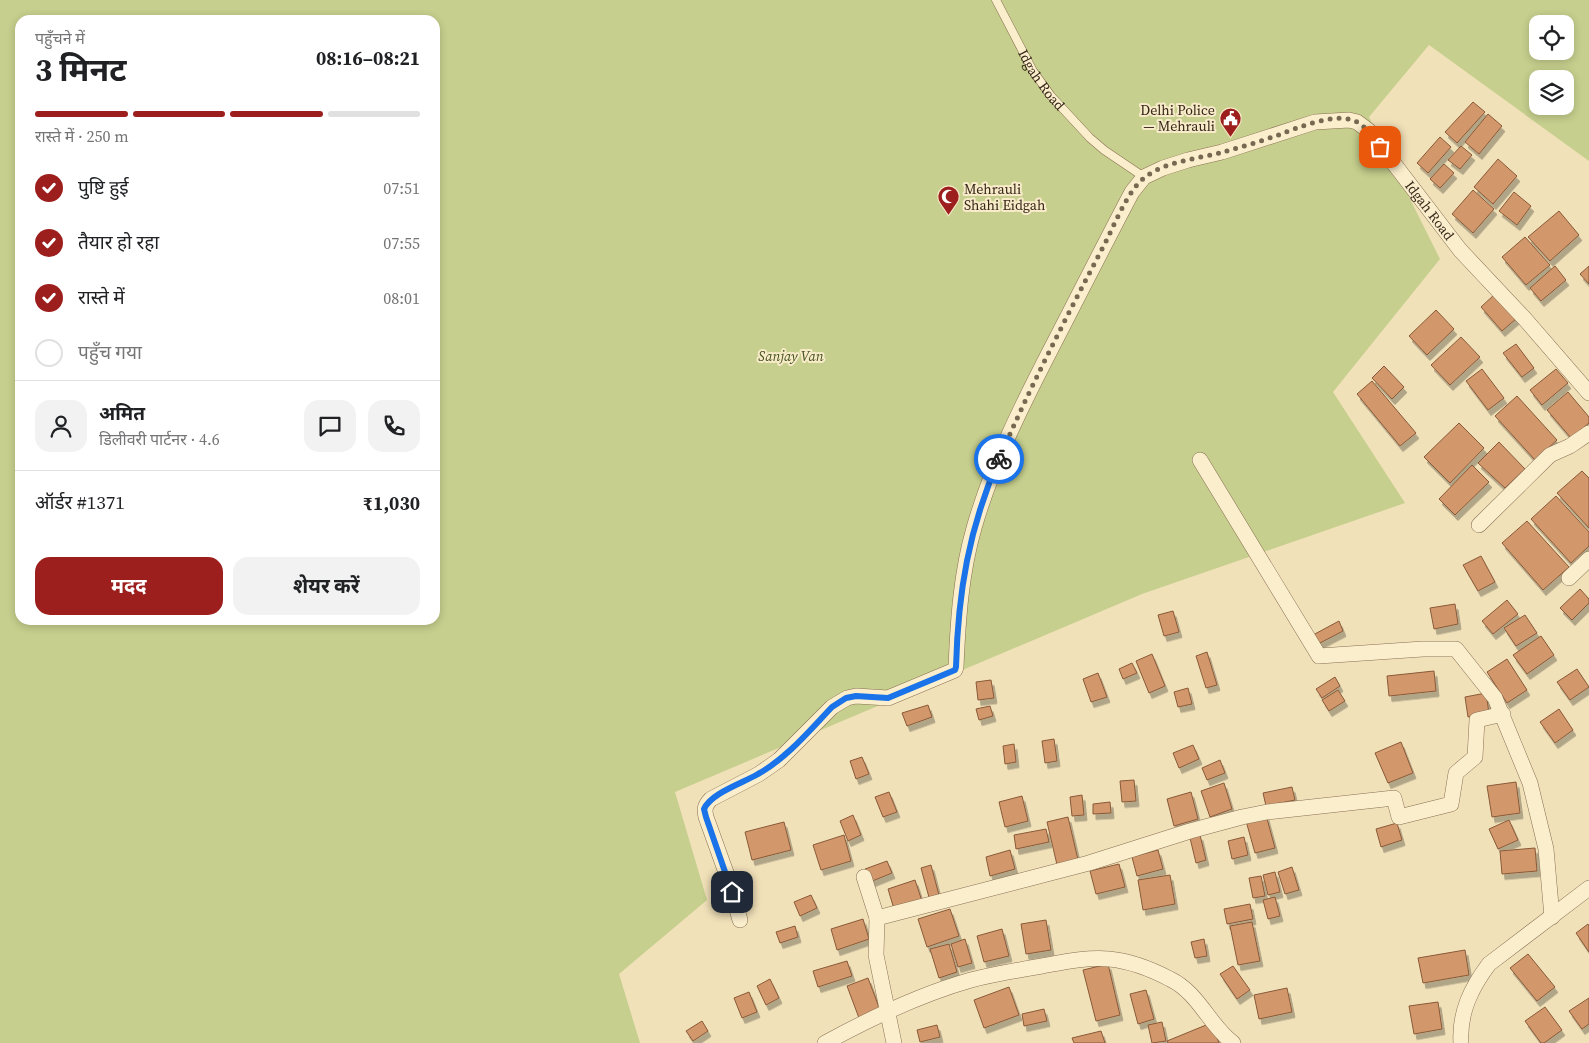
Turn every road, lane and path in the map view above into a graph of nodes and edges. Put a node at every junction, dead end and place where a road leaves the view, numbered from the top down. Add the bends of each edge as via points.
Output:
1 (996, 0) edge
2 (1144, 178) junction
3 (1589, 393) edge
4 (1589, 433) edge
5 (1200, 460) dead end
6 (1479, 524) dead end
7 (1589, 559) edge
8 (1569, 578) dead end
9 (1503, 714) junction
10 (864, 877) dead end
11 (1589, 888) edge
12 (1552, 917) junction
13 (877, 918) junction
14 (740, 920) dead end
15 (888, 1012) junction
16 (825, 1043) edge
17 (894, 1043) edge
18 (1233, 1043) edge
19 (1461, 1043) edge

1 - 2 lane, Idgah Road via 1033,71 1051,96 1090,138
2 - 3 street, Idgah Road via 1163,168 1315,122 1357,122 1369,132 1460,250
2 - 14 street via 1132,192 1024,401 987,487 963,576 955,670 888,698 856,696 839,702 779,760 707,803 704,809 706,817
4 - 6 street via 1550,455
5 - 9 street via 1320,656 1456,649 1495,698
7 - 8 street
9 - 12 street via 1530,783 1546,849
9 - 13 street via 1477,720 1475,757 1456,772 1451,804 1399,817 1394,798 1267,812 1190,831 1089,863
10 - 13 street
11 - 12 street
12 - 19 street via 1501,954 1479,977 1462,1018
13 - 15 street via 876,955
15 - 16 street
15 - 17 street
15 - 18 street via 973,980 1076,960 1109,959 1134,964 1172,979 1193,997

